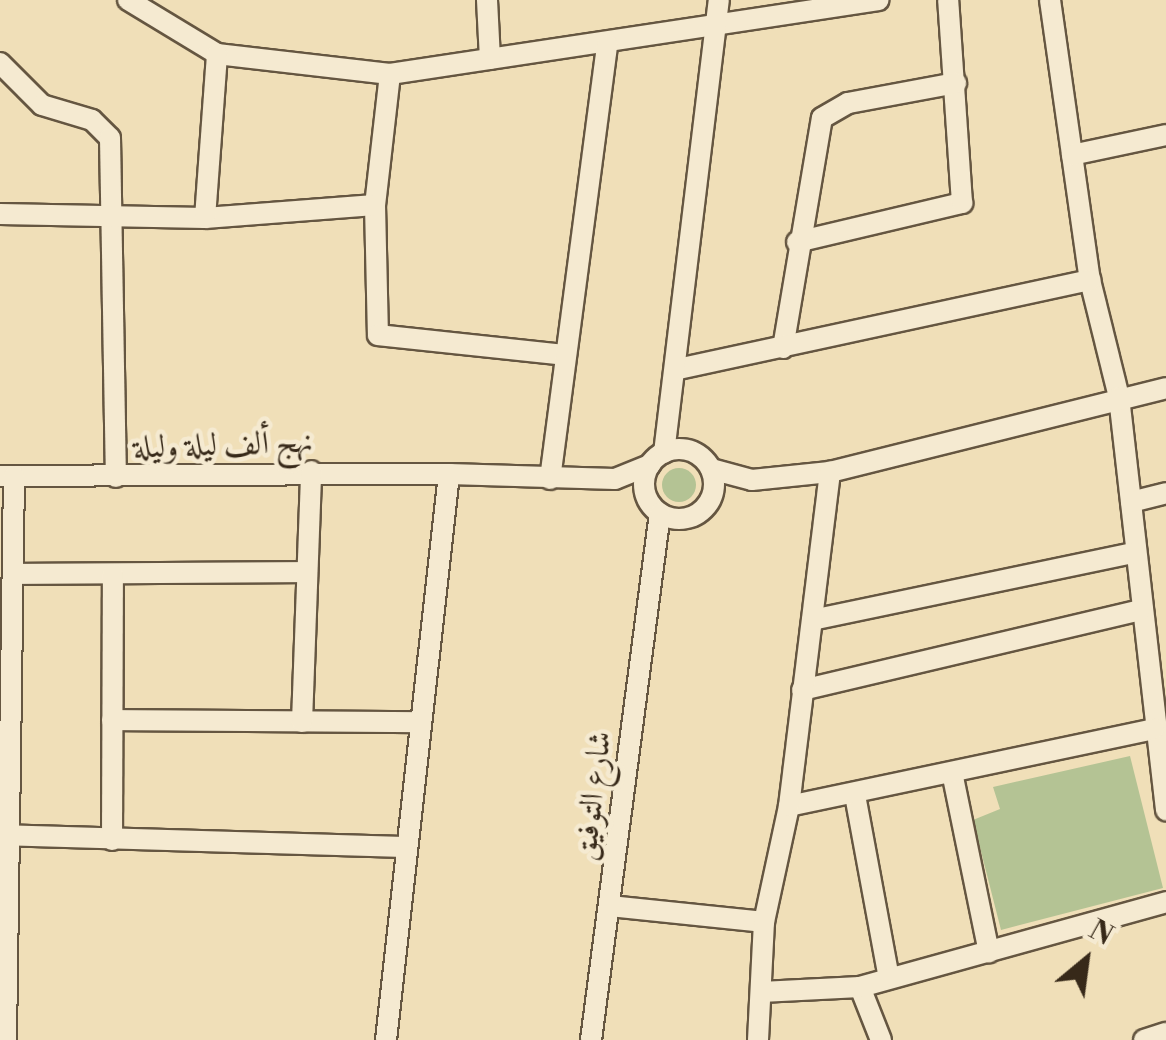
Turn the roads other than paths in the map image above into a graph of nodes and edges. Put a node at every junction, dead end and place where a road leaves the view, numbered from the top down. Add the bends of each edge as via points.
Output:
1 (128, 0) edge
2 (487, 0) edge
3 (719, 0) edge
4 (878, 0) edge
5 (948, 0) edge
6 (1050, 0) edge
7 (713, 26) junction
8 (607, 45) junction
9 (218, 54) junction
10 (490, 59) junction
11 (0, 63) edge
12 (390, 74) junction
13 (956, 83) junction
14 (1166, 135) edge
15 (1072, 155) junction
16 (375, 205) junction
17 (0, 214) edge
18 (114, 215) junction
19 (204, 218) junction
20 (797, 242) junction
21 (1090, 280) junction
22 (783, 348) junction
23 (566, 355) junction
24 (678, 369) junction
25 (1166, 388) edge
26 (1119, 397) junction
27 (674, 414) junction
28 (657, 459) junction
29 (705, 462) junction
30 (311, 471) junction
31 (830, 472) junction
32 (448, 474) junction
33 (7, 476) edge
34 (116, 478) junction
35 (550, 478) junction
36 (614, 478) junction
37 (752, 480) junction
38 (1166, 493) edge
39 (1131, 502) junction
40 (654, 506) junction
41 (701, 510) junction
42 (1134, 553) junction
43 (651, 560) junction
44 (305, 572) junction
45 (15, 574) junction
46 (113, 574) junction
47 (1140, 610) junction
48 (812, 620) junction
49 (802, 690) junction
50 (112, 720) junction
51 (302, 722) junction
52 (418, 722) junction
53 (1154, 730) junction
54 (953, 777) junction
55 (855, 795) junction
56 (789, 806) junction
57 (1166, 810) edge
58 (4, 835) edge
59 (112, 840) junction
60 (402, 847) junction
61 (1166, 902) edge
62 (610, 906) junction
63 (764, 922) junction
64 (2, 939) edge
65 (989, 952) junction
66 (888, 978) junction
67 (860, 987) junction
68 (762, 992) junction
69 (4, 1029) edge
70 (1166, 1033) edge
71 (386, 1040) edge
72 (591, 1040) edge
73 (758, 1040) edge
74 (881, 1040) edge
75 (1144, 1040) edge

1 - 9 street
2 - 10 street
3 - 7 street
4 - 7 street
5 - 13 street
6 - 15 street
7 - 8 street
7 - 24 street
8 - 10 street
8 - 23 street
9 - 12 street
9 - 19 street
10 - 12 street
11 - 18 street via 42,104 104,127
12 - 16 street
13 - 20 street via 826,113
13 - 20 street via 962,203
14 - 15 street
15 - 21 street
16 - 19 street
16 - 23 street via 381,339
17 - 18 street
18 - 19 street
18 - 34 street
20 - 22 street
21 - 22 street
21 - 26 street
22 - 24 street
23 - 35 street
24 - 27 street
25 - 26 street
26 - 31 street
26 - 39 street
27 - 28 street
27 - 29 street
28 - 29 street
28 - 36 street
28 - 40 street, شارع التوفيق
29 - 37 street
29 - 41 street
30 - 32 street, نهج ألف ليلة وليلة
30 - 34 street, نهج ألف ليلة وليلة
30 - 44 street
31 - 37 street
31 - 48 street
32 - 35 street, نهج ألف ليلة وليلة
32 - 52 street
33 - 34 street, نهج ألف ليلة وليلة
33 - 45 street
35 - 36 street, نهج ألف ليلة وليلة
36 - 40 street
37 - 41 street
38 - 39 street
39 - 42 street
40 - 41 street
40 - 43 street, شارع التوفيق
41 - 43 street
42 - 47 street
42 - 48 street
43 - 62 street, شارع التوفيق
44 - 46 street
44 - 51 street
45 - 46 street
45 - 58 street
46 - 50 street
47 - 49 street
47 - 53 street
48 - 49 street
49 - 56 street
50 - 51 street
50 - 59 street
51 - 52 street
52 - 60 street
53 - 54 street
53 - 57 street
54 - 55 street
54 - 65 street
55 - 56 street
55 - 66 street
56 - 63 street
58 - 59 street
58 - 64 street
59 - 60 street
60 - 71 street
61 - 65 street
62 - 63 street
62 - 72 street, شارع التوفيق
63 - 68 street
64 - 69 street
65 - 66 street
66 - 67 street
67 - 68 street
67 - 74 street
68 - 73 street
70 - 75 street

